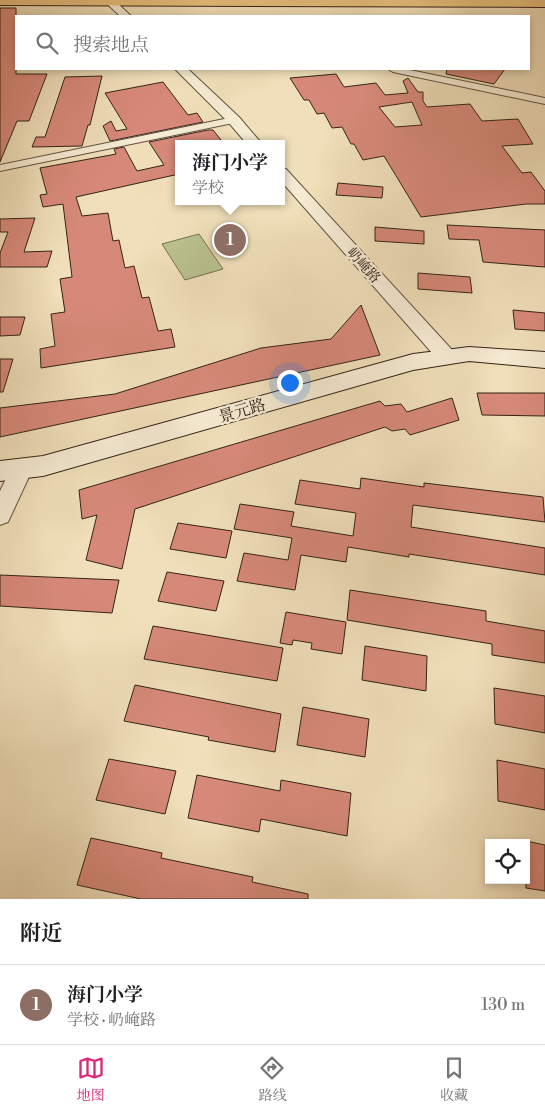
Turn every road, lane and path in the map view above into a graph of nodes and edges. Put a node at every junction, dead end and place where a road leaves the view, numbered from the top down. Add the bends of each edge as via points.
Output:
1 (109, 0) edge
2 (0, 1) edge
3 (545, 3) edge
4 (125, 15) edge
5 (182, 70) edge
6 (398, 70) edge
7 (545, 101) edge
8 (234, 120) junction
9 (252, 140) edge
10 (0, 168) edge
11 (285, 176) edge
12 (447, 357) junction
13 (545, 360) edge
14 (11, 470) edge
15 (0, 515) edge

1 - 2 main road
1 - 3 main road
1 - 4 street
5 - 8 street
6 - 7 street
8 - 9 street
8 - 10 street
11 - 12 street, 屷崦路
12 - 13 main road, 景元路 via 469,354
12 - 14 main road, 景元路 via 413,362 43,466
14 - 15 street

